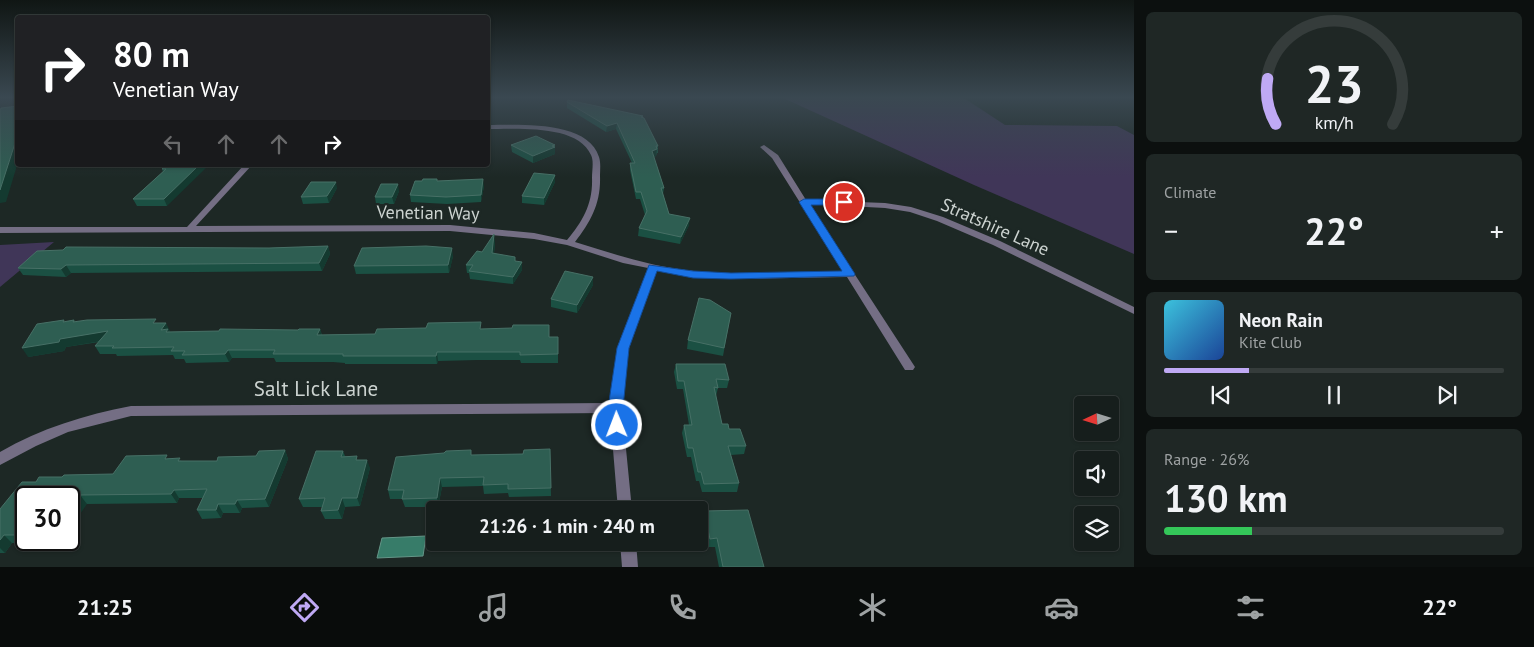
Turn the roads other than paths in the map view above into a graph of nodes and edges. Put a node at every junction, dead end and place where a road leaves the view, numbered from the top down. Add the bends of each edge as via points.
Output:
1 (490, 127) edge
2 (764, 147) dead end
3 (246, 167) edge
4 (804, 202) junction
5 (190, 228) junction
6 (0, 230) edge
7 (569, 243) junction
8 (653, 268) junction
9 (850, 274) junction
10 (1134, 311) edge
11 (909, 368) dead end
12 (616, 408) junction
13 (0, 459) edge
14 (624, 501) edge
15 (629, 551) edge
16 (630, 567) edge

1 - 7 street via 552,129 587,143 595,154 597,185 594,206
2 - 4 street via 775,157
3 - 5 street
4 - 9 street
4 - 10 street, Stratshire Lane via 875,204 946,220
5 - 6 street, Venetian Way
5 - 7 street, Venetian Way via 450,228
7 - 8 street, Venetian Way
8 - 9 street, Venetian Way via 731,276
8 - 12 street via 623,348
9 - 11 street
12 - 13 street, Salt Lick Lane via 131,411 63,427 23,444
12 - 14 street
15 - 16 street

